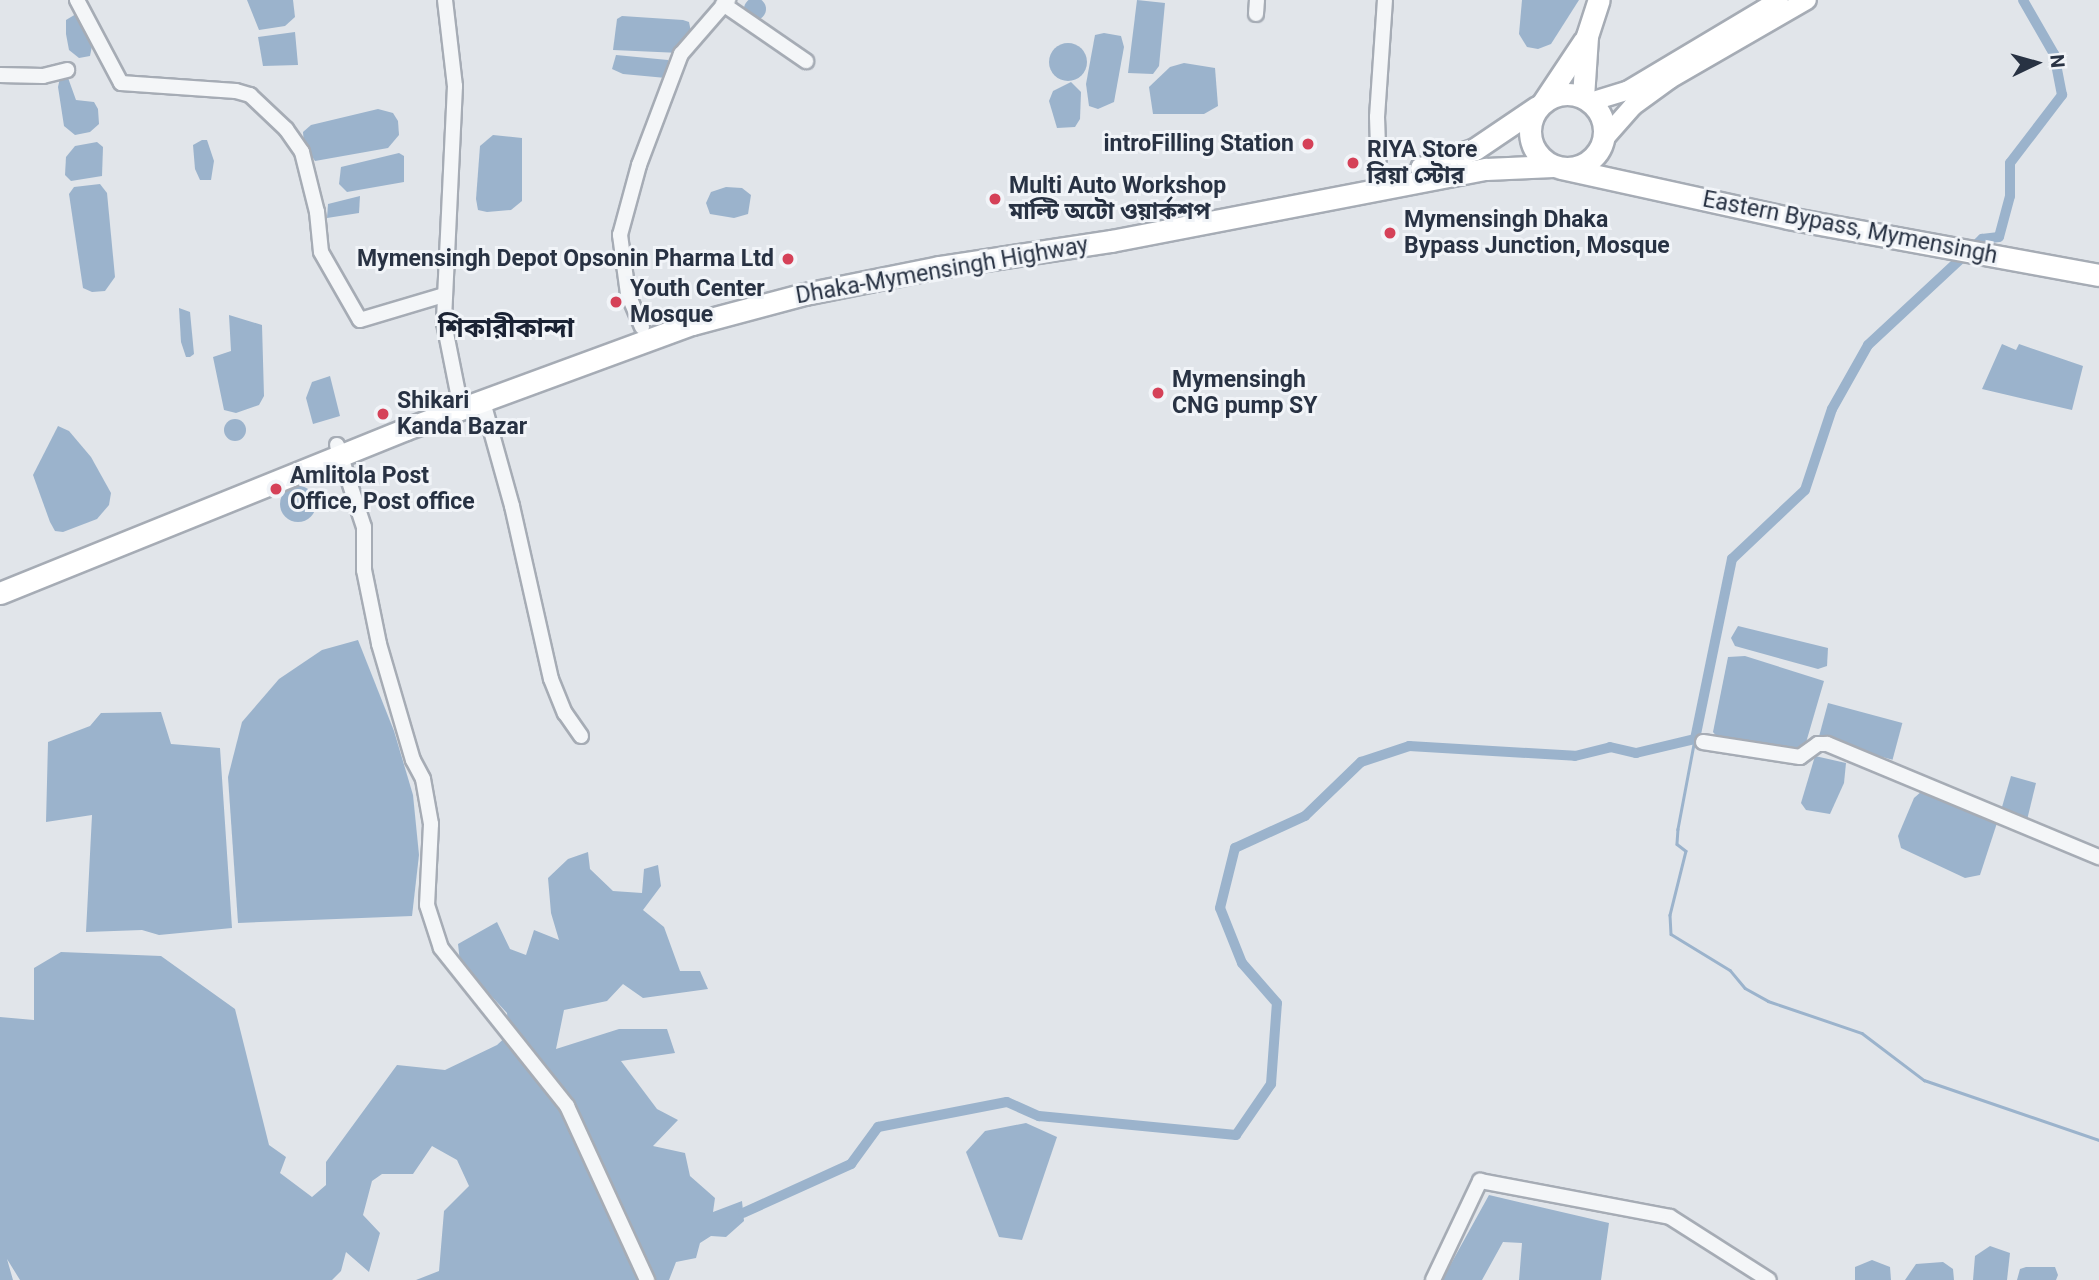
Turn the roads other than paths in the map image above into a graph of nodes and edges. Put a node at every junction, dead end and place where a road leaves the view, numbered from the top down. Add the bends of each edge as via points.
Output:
1 (77, 0) edge
2 (445, 0) edge
3 (1385, 0) edge
4 (1599, 0) edge
5 (1779, 0) edge
6 (1807, 0) edge
7 (725, 2) edge
8 (1587, 36) junction
9 (806, 61) dead end
10 (67, 70) dead end
11 (0, 75) edge
12 (1586, 99) junction
13 (1540, 104) junction
14 (1602, 143) junction
15 (1557, 167) junction
16 (1379, 177) junction
17 (1644, 187) junction
18 (2099, 275) edge
19 (444, 295) junction
20 (642, 327) junction
21 (459, 398) junction
22 (483, 402) junction
23 (339, 452) junction
24 (0, 580) edge
25 (0, 593) edge
26 (581, 736) dead end
27 (1703, 742) dead end
28 (2099, 857) edge
29 (647, 1280) edge
30 (1433, 1280) edge
31 (1769, 1280) edge

1 - 19 street via 121,83 243,93 286,129 302,152 321,251 360,320
2 - 19 street via 455,86
3 - 16 street via 1377,117
4 - 8 highway
5 - 12 main road via 1627,91
6 - 14 main road via 1670,79 1633,106
7 - 9 street
7 - 20 street via 681,54 639,165 620,235 628,294
8 - 12 highway
8 - 13 highway
10 - 11 street via 43,76
12 - 13 highway via 1564,93
12 - 14 highway via 1601,115
13 - 15 highway via 1532,118 1531,141 1543,160
13 - 16 highway, Dhaka-Mymensingh Highway via 1475,149
14 - 15 highway via 1589,161
14 - 17 highway via 1617,171
15 - 17 highway, Eastern Bypass, Mymensingh
15 - 22 highway, Dhaka-Mymensingh Highway via 1486,169 1431,178 805,294 668,332
16 - 20 highway, Dhaka-Mymensingh Highway via 815,279
17 - 18 highway, Eastern Bypass, Mymensingh
19 - 21 street
20 - 21 highway, Dhaka-Mymensingh Highway
21 - 23 highway, Dhaka-Mymensingh Highway
22 - 23 highway, Dhaka-Mymensingh Highway
22 - 26 street via 551,679
23 - 24 highway, Dhaka-Mymensingh Highway
23 - 25 highway, Dhaka-Mymensingh Highway
23 - 29 street via 364,527 364,570 379,644 413,760 423,779 431,824 427,905 441,948 567,1106
27 - 28 street via 1800,757 1818,744 1827,744
30 - 31 street via 1480,1181 1670,1217

